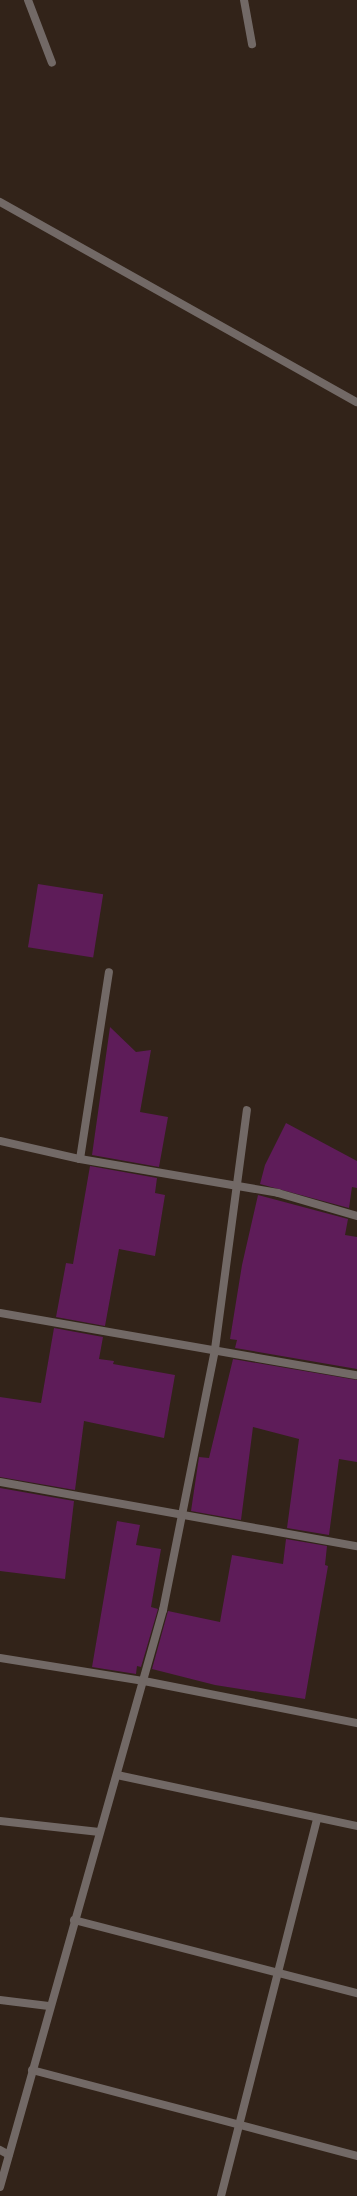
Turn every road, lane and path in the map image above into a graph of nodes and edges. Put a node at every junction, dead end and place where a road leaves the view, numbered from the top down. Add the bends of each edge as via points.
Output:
1 (28, 0) edge
2 (244, 0) edge
3 (252, 44) dead end
4 (52, 63) dead end
5 (0, 202) edge
6 (357, 402) edge
7 (109, 972) dead end
8 (247, 1110) dead end
9 (0, 1141) edge
10 (80, 1159) junction
11 (235, 1187) junction
12 (357, 1216) edge
13 (0, 1313) edge
14 (215, 1349) junction
15 (357, 1375) edge
16 (0, 1482) edge
17 (182, 1515) junction
18 (357, 1546) edge
19 (0, 1658) edge
20 (144, 1681) junction
21 (357, 1723) edge
22 (117, 1776) junction
23 (317, 1818) junction
24 (0, 1821) edge
25 (357, 1826) edge
26 (99, 1832) junction
27 (74, 1920) junction
28 (278, 1972) junction
29 (357, 1993) edge
30 (0, 2000) edge
31 (49, 2006) junction
32 (32, 2070) junction
33 (239, 2124) junction
34 (0, 2150) edge
35 (9, 2155) junction
36 (357, 2156) edge
37 (0, 2187) edge
38 (221, 2196) edge

1 - 4 street
2 - 3 street
5 - 6 street
7 - 10 street
8 - 11 street
9 - 10 street
10 - 11 street
11 - 12 street via 278,1193
11 - 14 street
13 - 14 street
14 - 15 street
14 - 17 street
16 - 17 street
17 - 18 street
17 - 20 street
19 - 20 street
20 - 21 street
20 - 22 street
22 - 23 street
22 - 26 street
23 - 25 street
23 - 28 street
24 - 26 street
26 - 27 street
27 - 28 street
27 - 31 street
28 - 29 street
28 - 33 street
30 - 31 street
31 - 32 street
32 - 33 street
32 - 35 street
33 - 36 street
33 - 38 street
34 - 35 street
35 - 37 street

